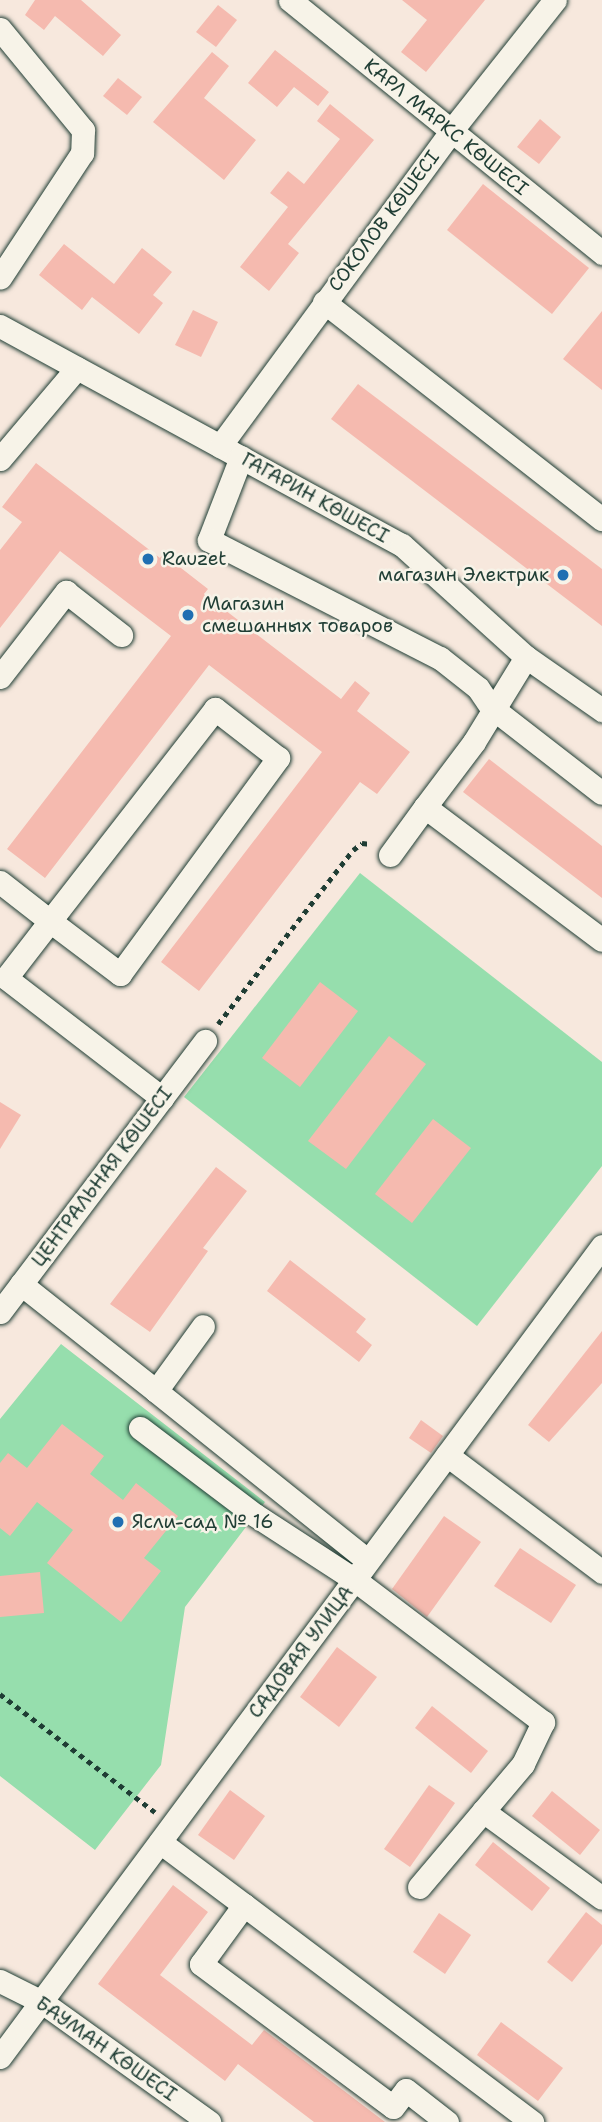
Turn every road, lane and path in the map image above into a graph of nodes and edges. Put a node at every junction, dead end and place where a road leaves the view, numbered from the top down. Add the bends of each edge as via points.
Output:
1 (290, 0) edge
2 (555, 0) edge
3 (0, 29) edge
4 (451, 131) junction
5 (602, 253) edge
6 (0, 278) edge
7 (324, 302) junction
8 (0, 326) edge
9 (77, 368) junction
10 (10, 430) edge
11 (220, 446) junction
12 (241, 457) junction
13 (0, 459) edge
14 (602, 519) edge
15 (121, 635) dead end
16 (526, 657) junction
17 (0, 677) edge
18 (491, 707) junction
19 (602, 710) edge
20 (602, 793) edge
21 (425, 807) junction
22 (390, 855) joint
23 (0, 882) edge
24 (50, 921) junction
25 (602, 940) edge
26 (3, 976) edge
27 (205, 1041) joint
28 (162, 1098) junction
29 (602, 1246) edge
30 (21, 1284) junction
31 (0, 1312) edge
32 (203, 1326) dead end
33 (156, 1391) junction
34 (140, 1428) dead end
35 (447, 1455) junction
36 (361, 1570) junction
37 (602, 1572) edge
38 (0, 1694) edge
39 (483, 1811) junction
40 (166, 1833) junction
41 (419, 1887) dead end
42 (602, 1898) edge
43 (244, 1905) junction
44 (0, 1981) edge
45 (41, 2002) junction
46 (0, 2057) edge
47 (209, 2122) edge
48 (447, 2122) edge
49 (533, 2122) edge

1 - 4 street, КАРЛ МАРКС КӨШЕСІ
2 - 4 street, СОКОЛОВ КӨШЕСІ
3 - 6 street via 83,130 82,153
4 - 5 street, КАРЛ МАРКС КӨШЕСІ
4 - 7 street, СОКОЛОВ КӨШЕСІ
7 - 11 street, СОКОЛОВ КӨШЕСІ
7 - 14 street
8 - 9 street, ГАГАРИН КӨШЕСІ
9 - 10 street
9 - 11 street, ГАГАРИН КӨШЕСІ
10 - 13 street
11 - 12 street, ГАГАРИН КӨШЕСІ
12 - 16 street, ГАГАРИН КӨШЕСІ via 402,545
12 - 18 street via 209,540 440,657 478,688
15 - 17 street via 66,592
16 - 18 street
16 - 19 street, ГАГАРИН КӨШЕСІ
18 - 20 street
18 - 21 street via 474,741
21 - 22 street
21 - 25 street
22 - 27 path via 377,845 362,843 353,850
23 - 24 street
24 - 24 street via 215,709 278,758 120,974
24 - 26 street
26 - 28 street
27 - 28 street, ЦЕНТРАЛЬНАЯ КӨШЕСІ
28 - 30 street, ЦЕНТРАЛЬНАЯ КӨШЕСІ
29 - 35 street, САДОВАЯ УЛИЦА
30 - 31 street, ЦЕНТРАЛЬНАЯ КӨШЕСІ
30 - 33 street
32 - 33 street
33 - 36 street
34 - 36 street via 254,1515
35 - 36 street, САДОВАЯ УЛИЦА
35 - 37 street
36 - 39 street via 543,1722 523,1764
36 - 40 street, САДОВАЯ УЛИЦА
38 - 40 path
39 - 41 street
39 - 42 street
40 - 43 street
40 - 45 street, САДОВАЯ УЛИЦА
43 - 48 street via 201,1964 393,2107 406,2090
43 - 49 street
44 - 45 street, БАУМАН КӨШЕСІ
45 - 46 street, САДОВАЯ УЛИЦА
45 - 47 street, БАУМАН КӨШЕСІ

